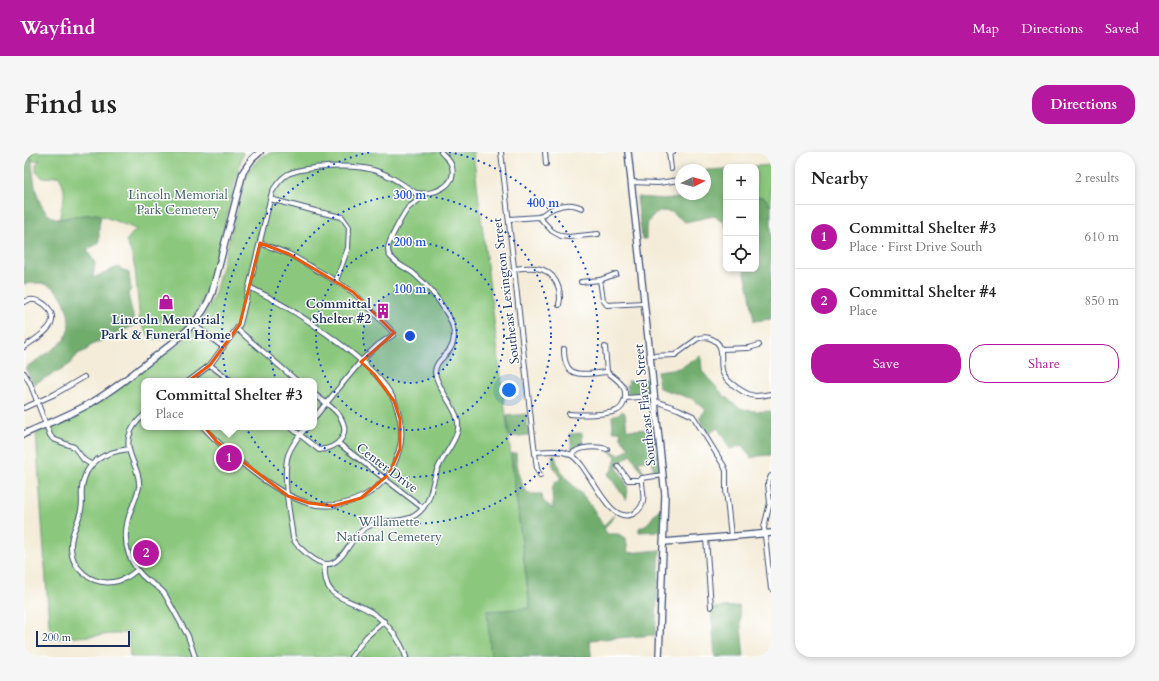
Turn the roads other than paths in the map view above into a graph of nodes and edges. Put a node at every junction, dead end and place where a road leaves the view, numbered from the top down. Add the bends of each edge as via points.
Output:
1 (260, 152) edge
2 (441, 152) edge
3 (501, 152) edge
4 (545, 152) edge
5 (628, 152) edge
6 (669, 152) edge
7 (673, 152) edge
8 (546, 164) dead end
9 (671, 169) dead end
10 (675, 181) edge
11 (631, 182) junction
12 (422, 194) junction
13 (270, 199) junction
14 (582, 208) dead end
15 (539, 217) junction
16 (509, 219) junction
17 (598, 234) dead end
18 (260, 243) junction
19 (514, 269) junction
20 (616, 274) dead end
21 (600, 280) junction
22 (336, 281) junction
23 (581, 282) dead end
24 (249, 288) junction
25 (24, 302) edge
26 (644, 303) junction
27 (559, 305) dead end
28 (193, 324) junction
29 (237, 329) junction
30 (759, 345) dead end
31 (24, 347) edge
32 (223, 347) junction
33 (605, 347) dead end
34 (564, 349) dead end
35 (721, 349) junction
36 (650, 356) junction
37 (361, 362) junction
38 (210, 365) junction
39 (607, 372) junction
40 (24, 373) edge
41 (84, 377) dead end
42 (193, 378) edge
43 (227, 378) edge
44 (294, 378) edge
45 (771, 394) edge
46 (317, 396) edge
47 (625, 398) junction
48 (655, 398) junction
49 (37, 402) junction
50 (326, 404) junction
51 (24, 408) edge
52 (317, 414) edge
53 (569, 414) dead end
54 (141, 418) edge
55 (47, 424) junction
56 (206, 430) edge
57 (294, 430) edge
58 (304, 430) edge
59 (24, 434) edge
60 (300, 435) junction
61 (338, 443) junction
62 (129, 449) junction
63 (607, 449) dead end
64 (535, 452) junction
65 (571, 455) junction
66 (92, 465) junction
67 (618, 466) dead end
68 (540, 475) dead end
69 (663, 475) junction
70 (771, 476) edge
71 (385, 478) junction
72 (641, 480) junction
73 (288, 496) junction
74 (423, 508) junction
75 (764, 533) junction
76 (771, 533) edge
77 (731, 536) junction
78 (706, 538) junction
79 (664, 542) junction
80 (325, 564) junction
81 (138, 570) junction
82 (771, 590) edge
83 (711, 607) dead end
84 (384, 622) junction
85 (195, 657) edge
86 (351, 657) edge
87 (406, 657) edge
88 (659, 657) edge

1 - 28 street via 243,172 212,293 206,307
2 - 12 street via 451,164 452,177 440,190
3 - 16 street, Southeast Lexington Street
4 - 8 street
5 - 11 street, Southeast Flavel Street
6 - 7 street
6 - 9 street
10 - 11 street
11 - 26 street, Southeast Flavel Street
12 - 13 street via 374,170 333,167 288,174 279,181
12 - 74 street via 420,200 411,205 405,213 389,243 388,250 394,261 413,274 430,291 453,325 452,345 437,364 435,372 458,425 457,433 435,474 429,498
13 - 18 street
13 - 22 street via 342,217 349,227 348,248
14 - 15 street via 576,205 561,206
15 - 16 street
15 - 17 street via 552,231 561,236
16 - 19 street, Southeast Lexington Street
18 - 22 street via 289,254
18 - 24 street
19 - 27 street via 544,270 558,285
19 - 64 street, Southeast Lexington Street
20 - 21 street
21 - 23 street
21 - 26 street via 603,300 607,305
22 - 37 street via 353,292 394,333 378,344
24 - 29 street
24 - 37 street via 270,297 324,332
25 - 31 street via 42,302 52,319 46,331
26 - 36 street, Southeast Flavel Street
28 - 32 street
28 - 55 street via 179,338 114,388 82,408
29 - 32 street
29 - 44 street
30 - 35 street
32 - 38 street
33 - 39 street
34 - 39 street via 565,363 573,372
35 - 36 street via 713,340 701,338 675,355
35 - 45 street via 722,372 728,381 752,395
36 - 48 street, Southeast Flavel Street
37 - 50 street
37 - 71 street via 386,387 400,419 400,449
38 - 42 street
38 - 43 street
39 - 47 street via 623,386
40 - 49 street
41 - 49 street
46 - 50 street
47 - 48 street
47 - 53 street via 622,406 616,411
48 - 69 street, Southeast Flavel Street
48 - 77 street via 693,416 724,466
49 - 51 street
49 - 55 street
50 - 52 street
50 - 61 street via 338,414 344,426 343,437
54 - 62 street via 133,427 129,437
55 - 59 street
55 - 66 street via 53,438 74,446 84,460
56 - 73 street via 250,469
57 - 60 street
58 - 60 street
60 - 61 street via 319,450 328,449
60 - 73 street via 288,455
61 - 71 street, Center Drive
62 - 66 street via 110,452
62 - 81 street via 139,484 128,517 126,540 130,556
63 - 65 street via 579,449
64 - 65 street via 562,451
64 - 68 street, Southeast Lexington Street
65 - 72 street via 580,463 612,509 619,514 630,515 642,505
66 - 81 street via 84,477 82,508 71,539 74,562 87,577 101,582 121,580
67 - 72 street via 628,480
69 - 72 street
69 - 79 street, Southeast Flavel Street via 666,497
70 - 75 street via 768,483 770,503
71 - 73 street via 361,498 333,506 320,506
71 - 74 street, Center Drive
73 - 80 street via 294,541 314,560
74 - 80 street via 410,519 381,521 366,527 340,559
75 - 76 street
75 - 77 street
75 - 82 street
77 - 78 street
78 - 79 street
78 - 83 street
79 - 88 street, Southeast Flavel Street
80 - 84 street via 326,581 336,595 365,608
81 - 85 street via 146,580 164,593 186,632
84 - 86 street via 366,637
84 - 87 street via 400,642

